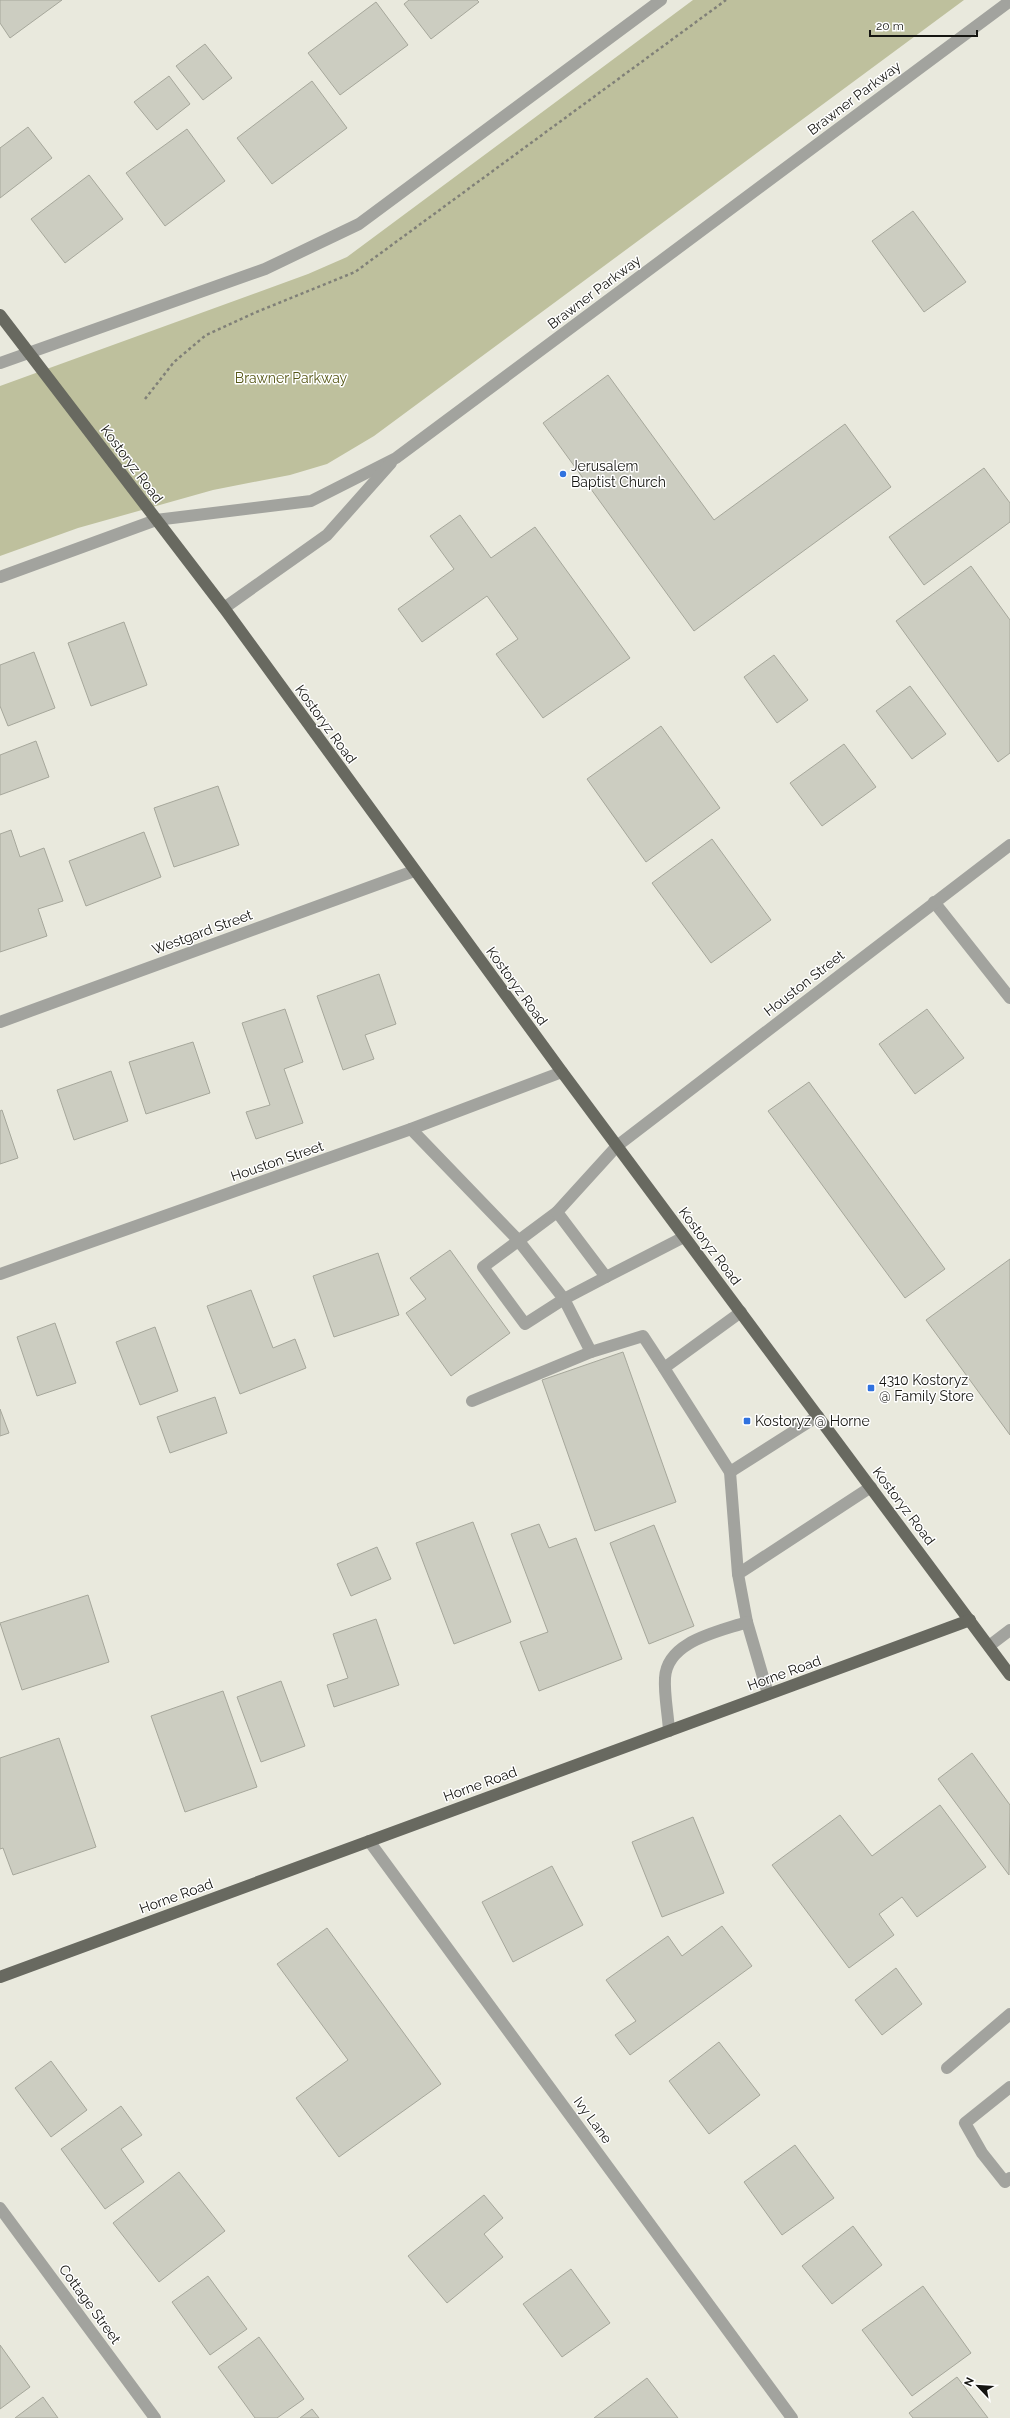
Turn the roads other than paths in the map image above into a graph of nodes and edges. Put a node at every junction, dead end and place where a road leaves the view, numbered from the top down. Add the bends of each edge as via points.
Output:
1 (661, 0) edge
2 (1010, 1) edge
3 (0, 315) edge
4 (28, 353) junction
5 (0, 363) edge
6 (396, 458) junction
7 (156, 520) junction
8 (0, 577) edge
9 (224, 608) junction
10 (1010, 845) edge
11 (414, 870) junction
12 (934, 902) junction
13 (1010, 998) edge
14 (0, 1022) edge
15 (562, 1072) junction
16 (411, 1130) junction
17 (617, 1146) junction
18 (557, 1212) junction
19 (684, 1237) junction
20 (518, 1240) junction
21 (0, 1274) edge
22 (606, 1278) junction
23 (564, 1299) junction
24 (741, 1312) junction
25 (591, 1352) junction
26 (664, 1368) junction
27 (472, 1401) dead end
28 (818, 1416) junction
29 (730, 1472) junction
30 (871, 1487) junction
31 (738, 1574) junction
32 (970, 1620) junction
33 (747, 1622) junction
34 (1010, 1630) edge
35 (988, 1646) junction
36 (1010, 1675) edge
37 (768, 1694) junction
38 (669, 1731) junction
39 (369, 1841) junction
40 (0, 1976) edge
41 (1010, 2014) edge
42 (947, 2068) dead end
43 (1010, 2087) edge
44 (1010, 2178) edge
45 (0, 2208) edge
46 (155, 2418) edge
47 (792, 2418) edge

1 - 4 street via 359,224 264,269
2 - 6 street, Brawner Parkway
3 - 4 main road, Kostoryz Road
4 - 5 street
4 - 7 main road, Kostoryz Road
6 - 7 street, Brawner Parkway via 311,501
6 - 9 street via 327,535
7 - 8 street, Brawner Parkway
7 - 9 main road, Kostoryz Road
9 - 11 main road, Kostoryz Road
10 - 12 street, Houston Street
11 - 14 street, Westgard Street
11 - 15 main road, Kostoryz Road
12 - 13 street
12 - 17 street, Houston Street
15 - 16 street, Houston Street
15 - 17 main road, Kostoryz Road
16 - 20 street
16 - 21 street, Houston Street
17 - 18 street, Houston Street
17 - 19 main road, Kostoryz Road
18 - 20 street, Houston Street
18 - 22 street
19 - 22 street
19 - 24 main road, Kostoryz Road
20 - 23 street
20 - 23 street, Houston Street via 483,1267 524,1324
22 - 23 street
23 - 25 street
24 - 26 street
24 - 28 main road, Kostoryz Road
25 - 26 street via 642,1336
25 - 27 street
26 - 29 street
28 - 29 street
28 - 30 main road, Kostoryz Road
29 - 31 street
30 - 31 street
30 - 32 main road, Kostoryz Road
31 - 33 street
32 - 35 main road, Kostoryz Road
32 - 37 main road, Horne Road
33 - 37 street
33 - 38 street via 692,1642 672,1656 665,1677
34 - 35 street
35 - 36 main road, Kostoryz Road
37 - 38 main road, Horne Road
38 - 39 main road, Horne Road
39 - 40 main road, Horne Road
39 - 47 street, Ivy Lane
41 - 42 street
43 - 44 street via 965,2123 982,2153 1005,2182
45 - 46 street, Cottage Street

